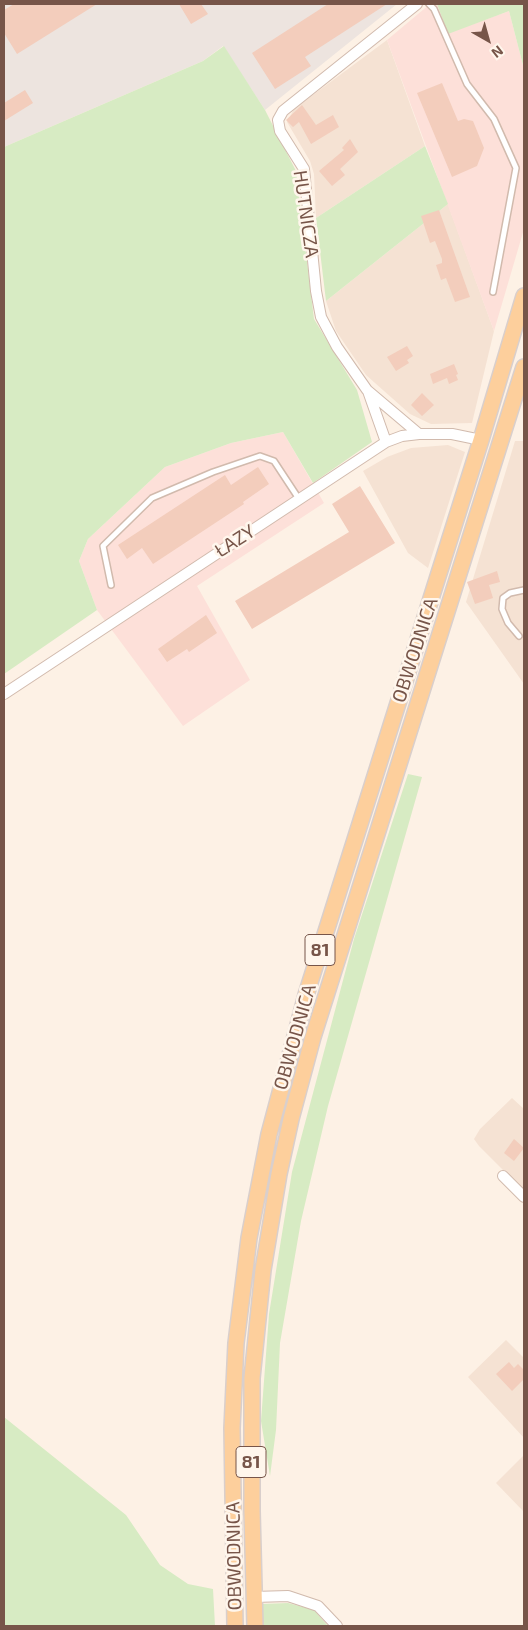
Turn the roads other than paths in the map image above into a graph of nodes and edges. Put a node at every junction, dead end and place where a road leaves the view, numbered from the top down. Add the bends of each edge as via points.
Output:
1 (417, 4) edge
2 (429, 4) edge
3 (493, 292) dead end
4 (524, 296) edge
5 (524, 367) edge
6 (368, 390) junction
7 (419, 434) junction
8 (481, 440) junction
9 (386, 442) junction
10 (299, 499) junction
11 (110, 585) dead end
12 (524, 590) edge
13 (519, 636) dead end
14 (4, 694) edge
15 (503, 1176) dead end
16 (524, 1197) edge
17 (254, 1597) junction
18 (234, 1626) edge
19 (255, 1626) edge
20 (337, 1626) edge

1 - 6 street, HUTNICZA via 283,111 278,120 280,131 304,169 321,317 337,348
2 - 3 lane via 467,84 494,119 516,168
4 - 8 main road, OBWODNICA / 81
5 - 17 main road, OBWODNICA / 81 via 313,1037 291,1119 267,1243 252,1378
6 - 7 street
6 - 9 street
7 - 8 street, ŁAZY via 452,434
7 - 9 street, ŁAZY
8 - 18 main road, OBWODNICA / 81 via 292,1042 261,1171 236,1344 232,1428
9 - 10 street, ŁAZY
10 - 11 lane via 274,461 260,456 152,498 103,546
10 - 14 street, ŁAZY
12 - 13 lane via 503,598 502,609
15 - 16 street
17 - 19 main road, OBWODNICA / 81
17 - 20 street via 288,1596 318,1606

